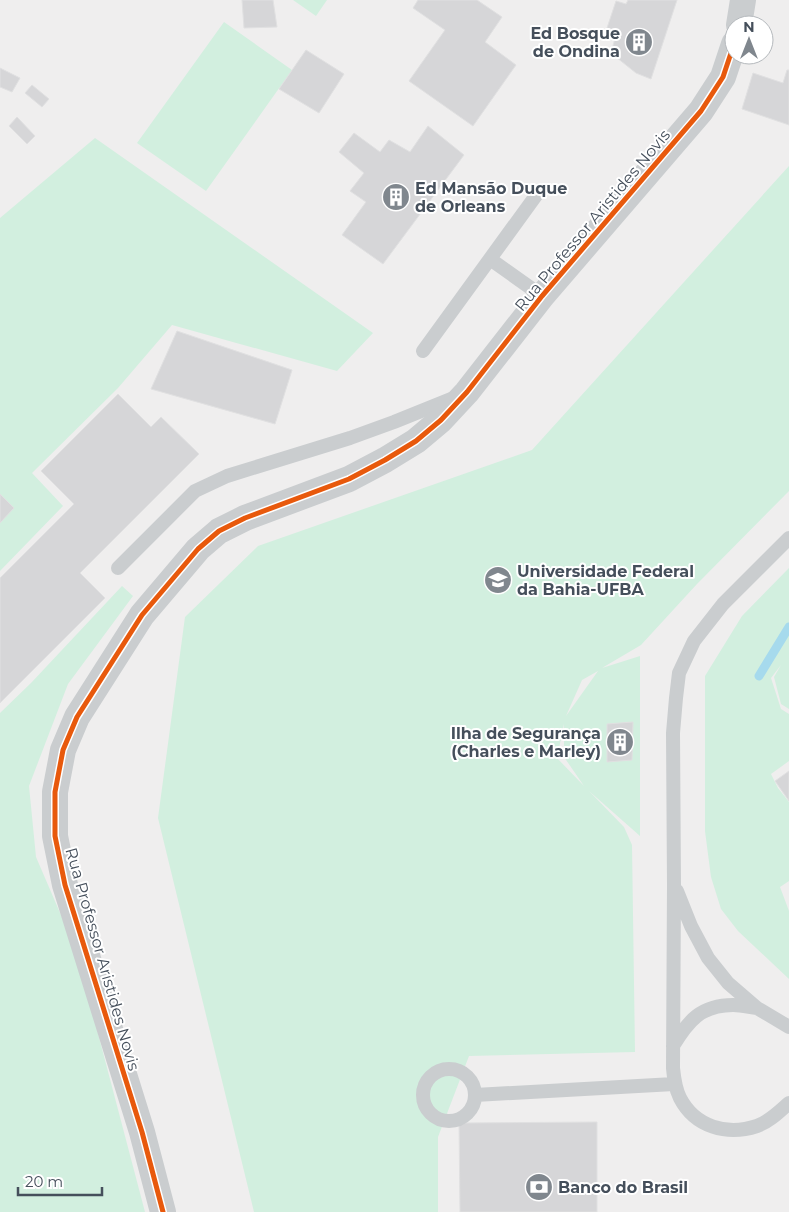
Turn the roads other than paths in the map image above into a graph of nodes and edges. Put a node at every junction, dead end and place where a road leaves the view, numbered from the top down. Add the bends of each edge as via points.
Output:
1 (743, 0) edge
2 (741, 15) edge
3 (727, 65) edge
4 (540, 190) dead end
5 (490, 259) junction
6 (542, 296) junction
7 (423, 351) dead end
8 (467, 392) junction
9 (789, 538) edge
10 (118, 568) dead end
11 (674, 886) junction
12 (757, 1008) junction
13 (789, 1027) edge
14 (673, 1047) junction
15 (674, 1084) junction
16 (475, 1095) dead end
17 (789, 1103) edge
18 (163, 1212) edge

1 - 2 street
3 - 6 street, Rua Professor Aristides Novis via 701,111
4 - 5 lane
5 - 6 lane
5 - 7 lane
6 - 8 street, Rua Professor Aristides Novis
8 - 10 lane via 350,438 209,484 196,491
8 - 18 street, Rua Professor Aristides Novis via 416,441 385,460 349,479 245,518 219,531 198,548 142,615 77,717 63,750 54,792 55,836 65,885 142,1132
9 - 11 lane via 723,604 694,641 680,673 673,733
11 - 12 lane via 708,958 728,982
11 - 14 lane
12 - 13 lane
12 - 14 lane via 732,1005 710,1008 695,1016
14 - 15 lane
15 - 16 lane
15 - 17 lane via 688,1110 699,1121 718,1129 735,1130 759,1125

